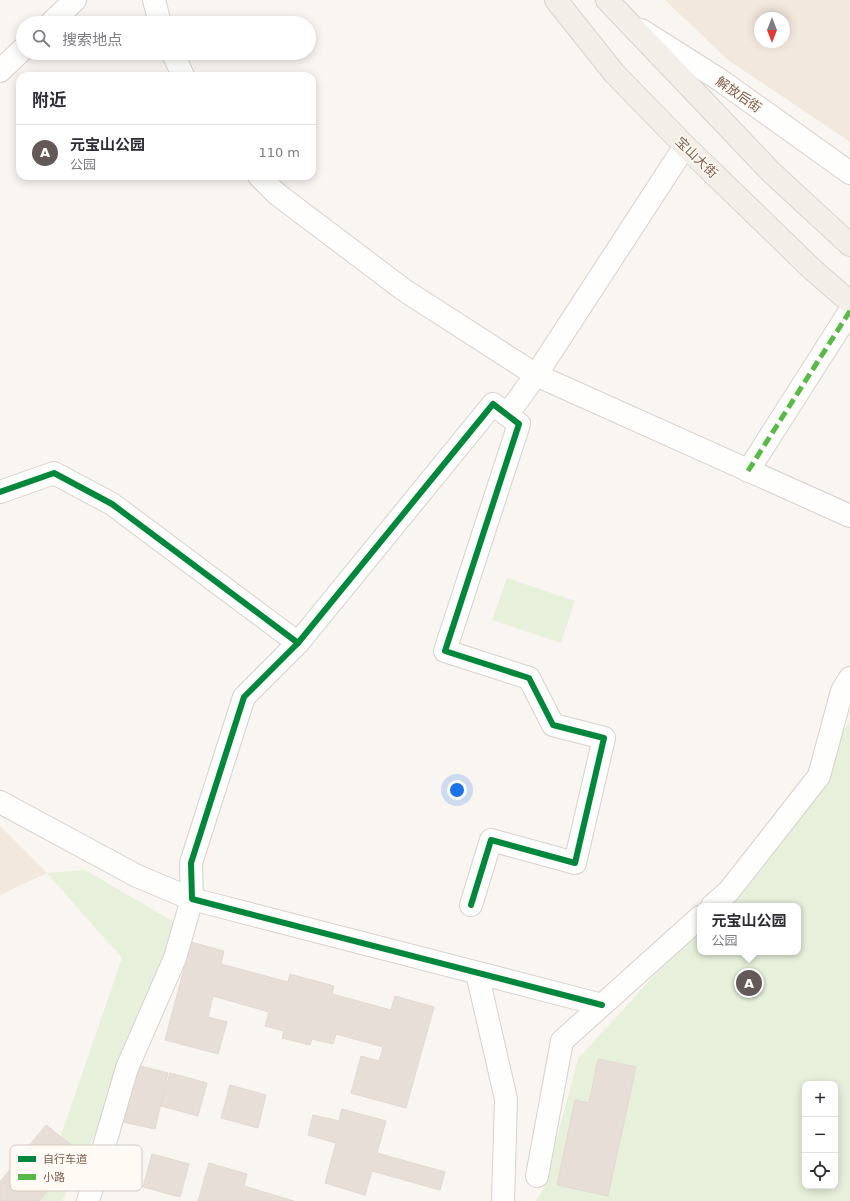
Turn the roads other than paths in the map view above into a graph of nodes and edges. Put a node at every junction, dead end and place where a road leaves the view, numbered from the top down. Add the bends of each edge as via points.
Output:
1 (75, 0) edge
2 (154, 0) edge
3 (556, 0) edge
4 (607, 0) edge
5 (58, 16) edge
6 (158, 16) edge
7 (624, 20) junction
8 (16, 56) edge
9 (176, 60) edge
10 (0, 71) edge
11 (181, 72) edge
12 (685, 146) junction
13 (850, 173) edge
14 (263, 180) edge
15 (850, 245) edge
16 (850, 302) edge
17 (850, 311) edge
18 (536, 375) junction
19 (508, 415) junction
20 (748, 471) junction
21 (0, 492) edge
22 (850, 516) edge
23 (298, 643) junction
24 (850, 678) edge
25 (0, 802) edge
26 (192, 899) junction
27 (715, 903) edge
28 (471, 905) dead end
29 (697, 920) edge
30 (477, 973) junction
31 (602, 1005) junction
32 (104, 1145) edge
33 (537, 1176) dead end
34 (91, 1191) edge
35 (88, 1201) edge
36 (503, 1201) edge

1 - 5 street
2 - 6 street
3 - 12 main road, 宝山大街 via 614,73
4 - 7 main road
7 - 13 street, 解放后街 via 720,80
7 - 15 main road via 771,172
8 - 10 street
9 - 11 street
12 - 16 main road, 宝山大街 via 813,270
12 - 18 street
14 - 18 street via 277,194 404,290
17 - 20 street
18 - 19 street
18 - 20 street
19 - 23 street via 493,404
19 - 28 street via 519,424 445,651 529,678 553,725 604,738 575,863 490,840
20 - 22 street
21 - 23 street via 54,473 112,504
23 - 26 street via 244,697 191,863
24 - 27 street via 842,691 819,776 729,891
25 - 26 street via 137,876
26 - 30 street
26 - 32 street via 176,958 127,1068
29 - 31 street
30 - 31 street
30 - 36 street via 506,1099
31 - 33 street via 562,1041
34 - 35 street

